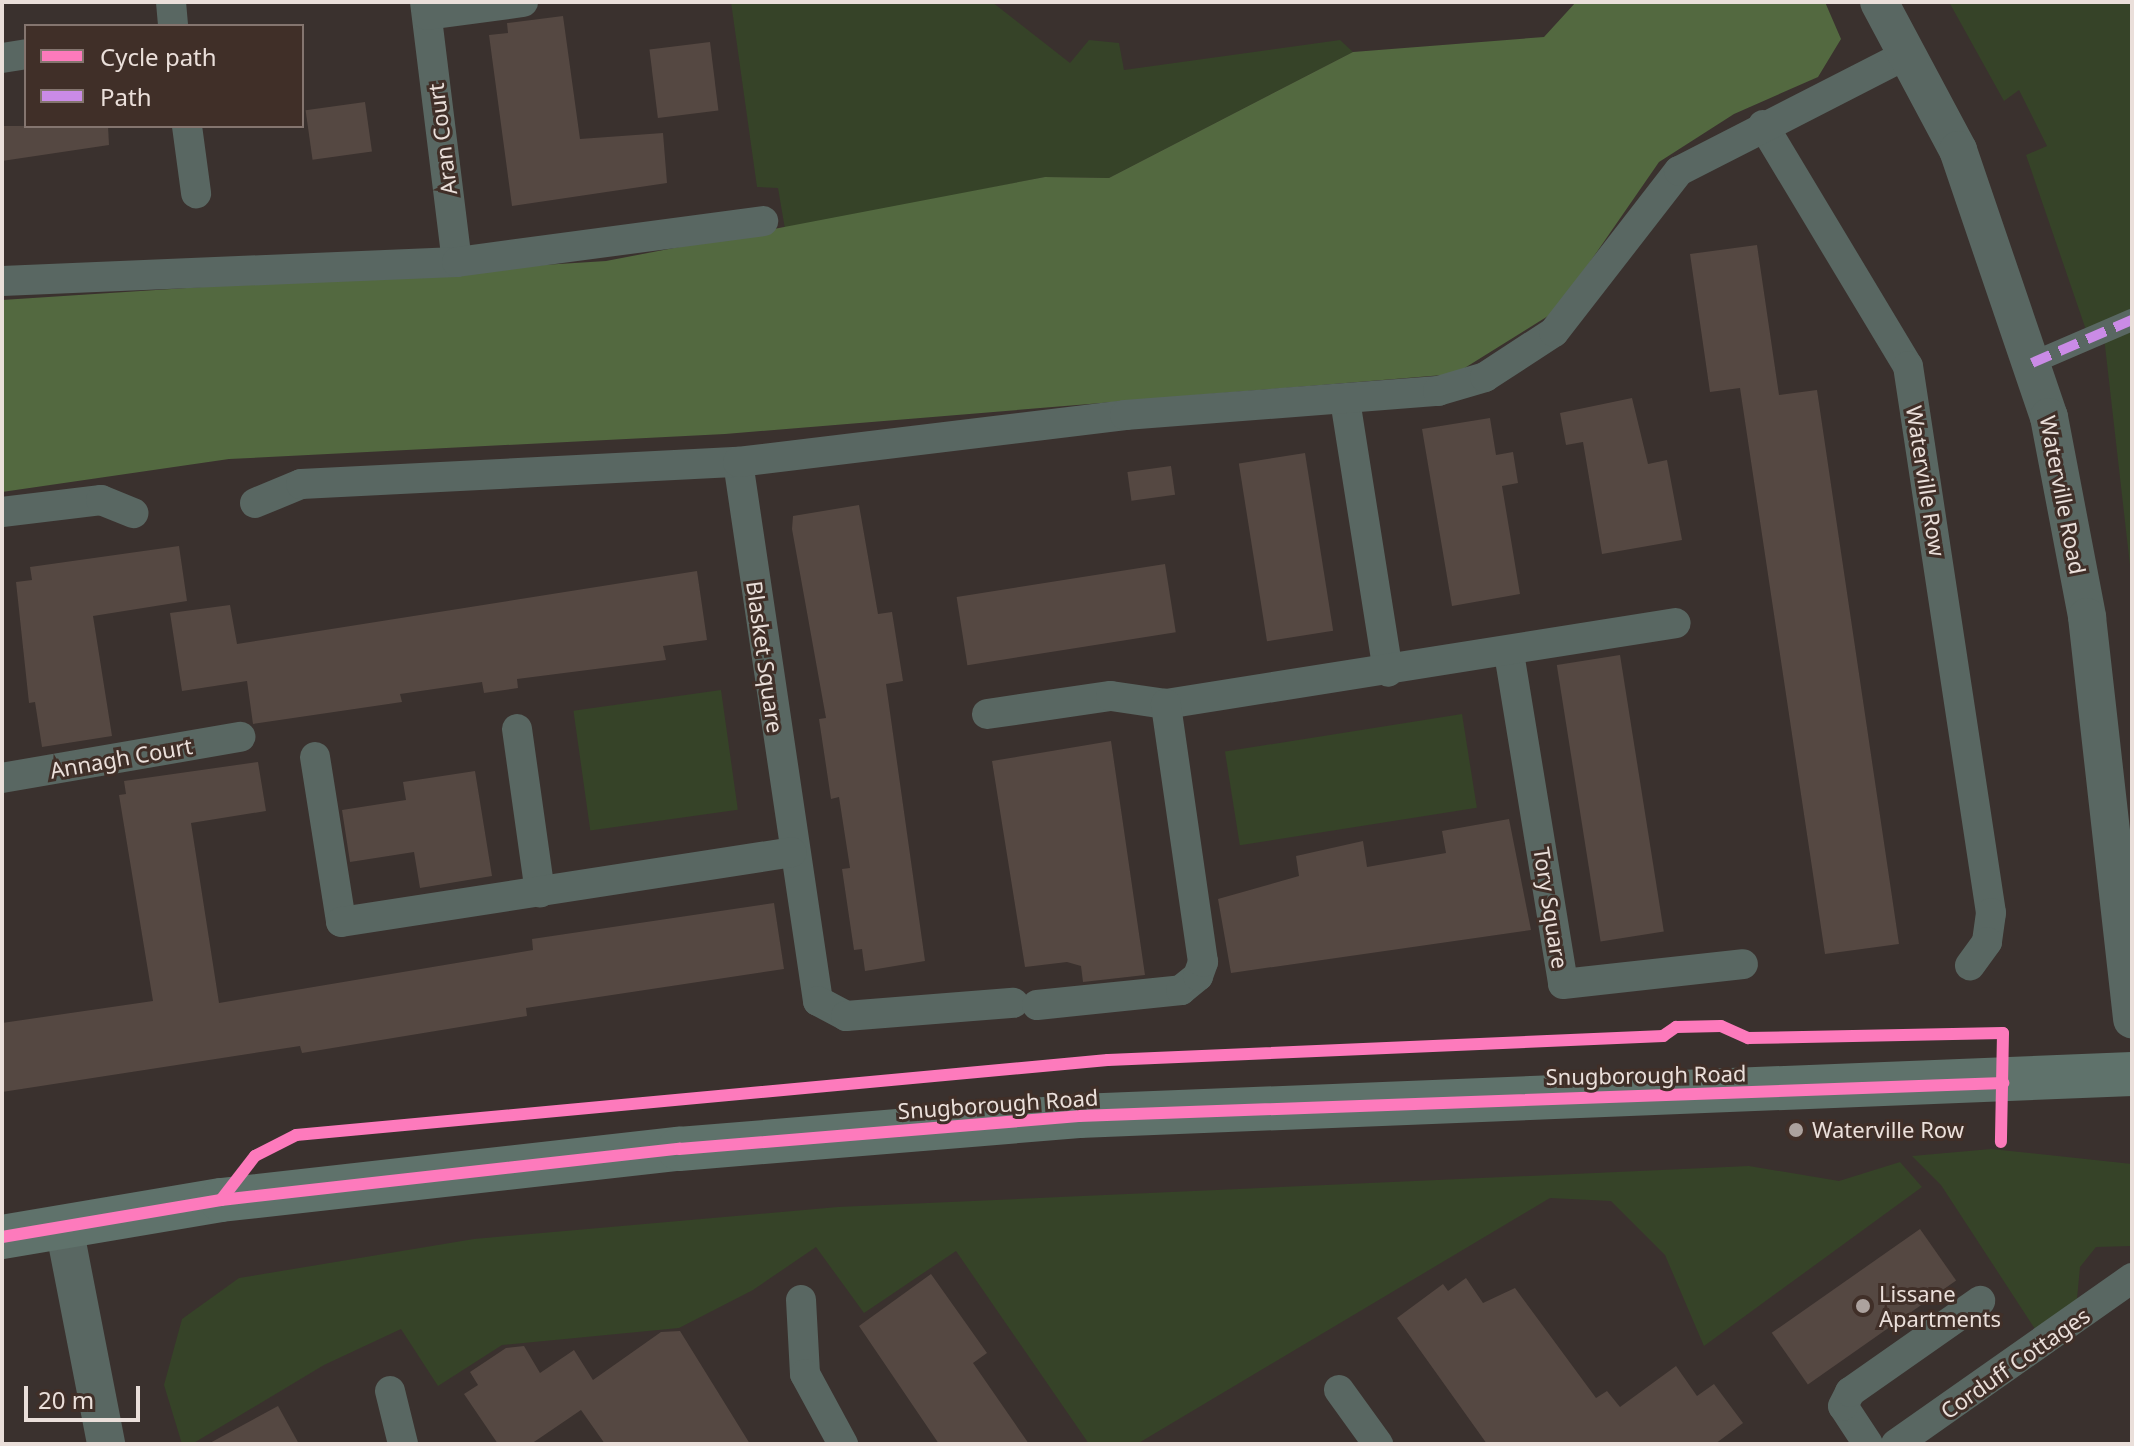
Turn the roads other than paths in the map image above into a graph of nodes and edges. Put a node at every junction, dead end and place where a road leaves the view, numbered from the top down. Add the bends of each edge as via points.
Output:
1 (171, 2) edge
2 (523, 2) edge
3 (1879, 2) edge
4 (426, 9) edge
5 (173, 24) edge
6 (1910, 53) junction
7 (24, 54) edge
8 (2, 58) edge
9 (1763, 125) junction
10 (187, 128) edge
11 (196, 193) dead end
12 (763, 221) dead end
13 (457, 262) junction
14 (2, 281) edge
15 (2132, 320) edge
16 (2032, 363) junction
17 (1345, 400) junction
18 (738, 462) junction
19 (255, 503) dead end
20 (2, 512) edge
21 (134, 513) dead end
22 (1676, 623) dead end
23 (1509, 653) junction
24 (1388, 672) junction
25 (1166, 704) junction
26 (987, 714) dead end
27 (517, 729) dead end
28 (240, 737) dead end
29 (315, 757) dead end
30 (2, 778) edge
31 (792, 852) junction
32 (540, 892) junction
33 (1743, 964) dead end
34 (1970, 965) dead end
35 (2132, 1019) edge
36 (2132, 1074) edge
37 (64, 1227) junction
38 (2, 1237) edge
39 (2127, 1291) edge
40 (801, 1300) dead end
41 (1980, 1301) dead end
42 (1339, 1390) dead end
43 (390, 1391) dead end
44 (106, 1444) edge
45 (403, 1444) edge
46 (843, 1444) edge
47 (1378, 1444) edge
48 (1868, 1444) edge
49 (1896, 1444) edge

1 - 5 street
2 - 4 street, Aran Court
3 - 6 street, Waterville Road
4 - 13 street, Aran Court
6 - 9 street
6 - 16 street, Waterville Road via 1992,236
7 - 8 street
9 - 17 street via 1679,171 1582,305 1517,356 1485,377 1438,391
9 - 34 street, Waterville Row via 1908,366 1991,913 1987,942
10 - 11 street
12 - 13 street
13 - 14 street
15 - 16 street
16 - 35 street, Waterville Road via 2087,617
17 - 18 street via 1125,415
17 - 24 street
18 - 19 street via 301,484
18 - 31 street, Blasket Square
20 - 21 street via 101,500
22 - 23 street
23 - 24 street
23 - 33 street, Tory Square via 1563,984
24 - 25 street
25 - 26 street via 1111,696
25 - 31 street, Blasket Square via 1203,962 1198,976 1181,990 846,1016 824,1008
27 - 32 street
28 - 30 street, Annagh Court
29 - 32 street via 341,922
31 - 32 street
36 - 37 main road, Snugborough Road via 1079,1116 679,1149 221,1200
37 - 38 main road, Snugborough Road
37 - 44 street
39 - 49 street, Corduff Cottages
40 - 46 street via 803,1369 814,1403
41 - 48 street via 1850,1392 1843,1406
42 - 47 street
43 - 45 street

